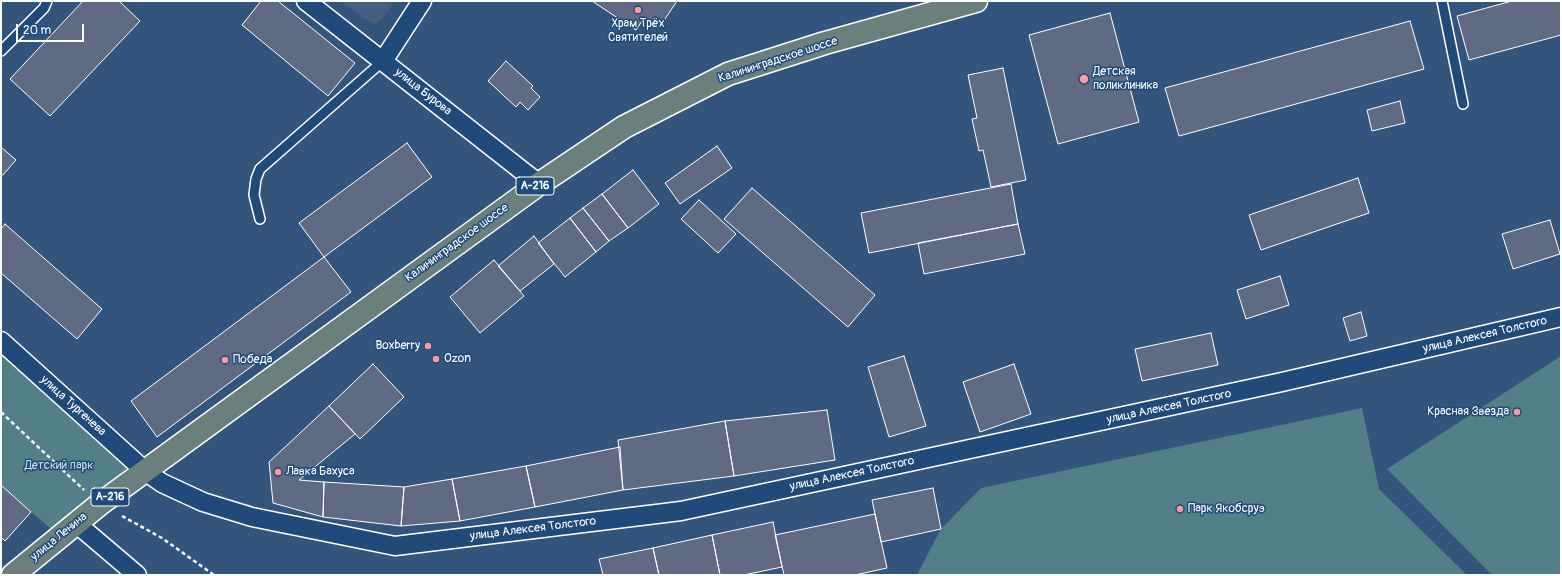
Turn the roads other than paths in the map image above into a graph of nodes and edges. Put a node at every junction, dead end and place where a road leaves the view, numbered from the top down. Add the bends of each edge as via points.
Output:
1 (47, 1) edge
2 (306, 1) edge
3 (422, 1) edge
4 (976, 1) edge
5 (1442, 1) edge
6 (1, 51) edge
7 (383, 61) junction
8 (1463, 104) dead end
9 (539, 184) junction
10 (260, 219) dead end
11 (1561, 317) edge
12 (1, 341) edge
13 (144, 471) junction
14 (76, 524) junction
15 (13, 575) edge
16 (137, 575) edge

1 - 6 lane via 44,8
2 - 7 street, улица Бурова
3 - 7 street
4 - 9 main road, Калининградское шоссе / А-216 via 728,74 624,127
5 - 8 lane
7 - 9 street, улица Бурова
7 - 10 lane via 260,170 254,194
9 - 13 main road, Калининградское шоссе / А-216
11 - 13 street, улица Алексея Толстого via 1282,382 681,511 395,546 252,517 203,502 162,483
12 - 13 street, улица Тургенева
13 - 14 main road, улица Ленина / А-216
14 - 15 main road, улица Ленина / А-216
14 - 16 street

